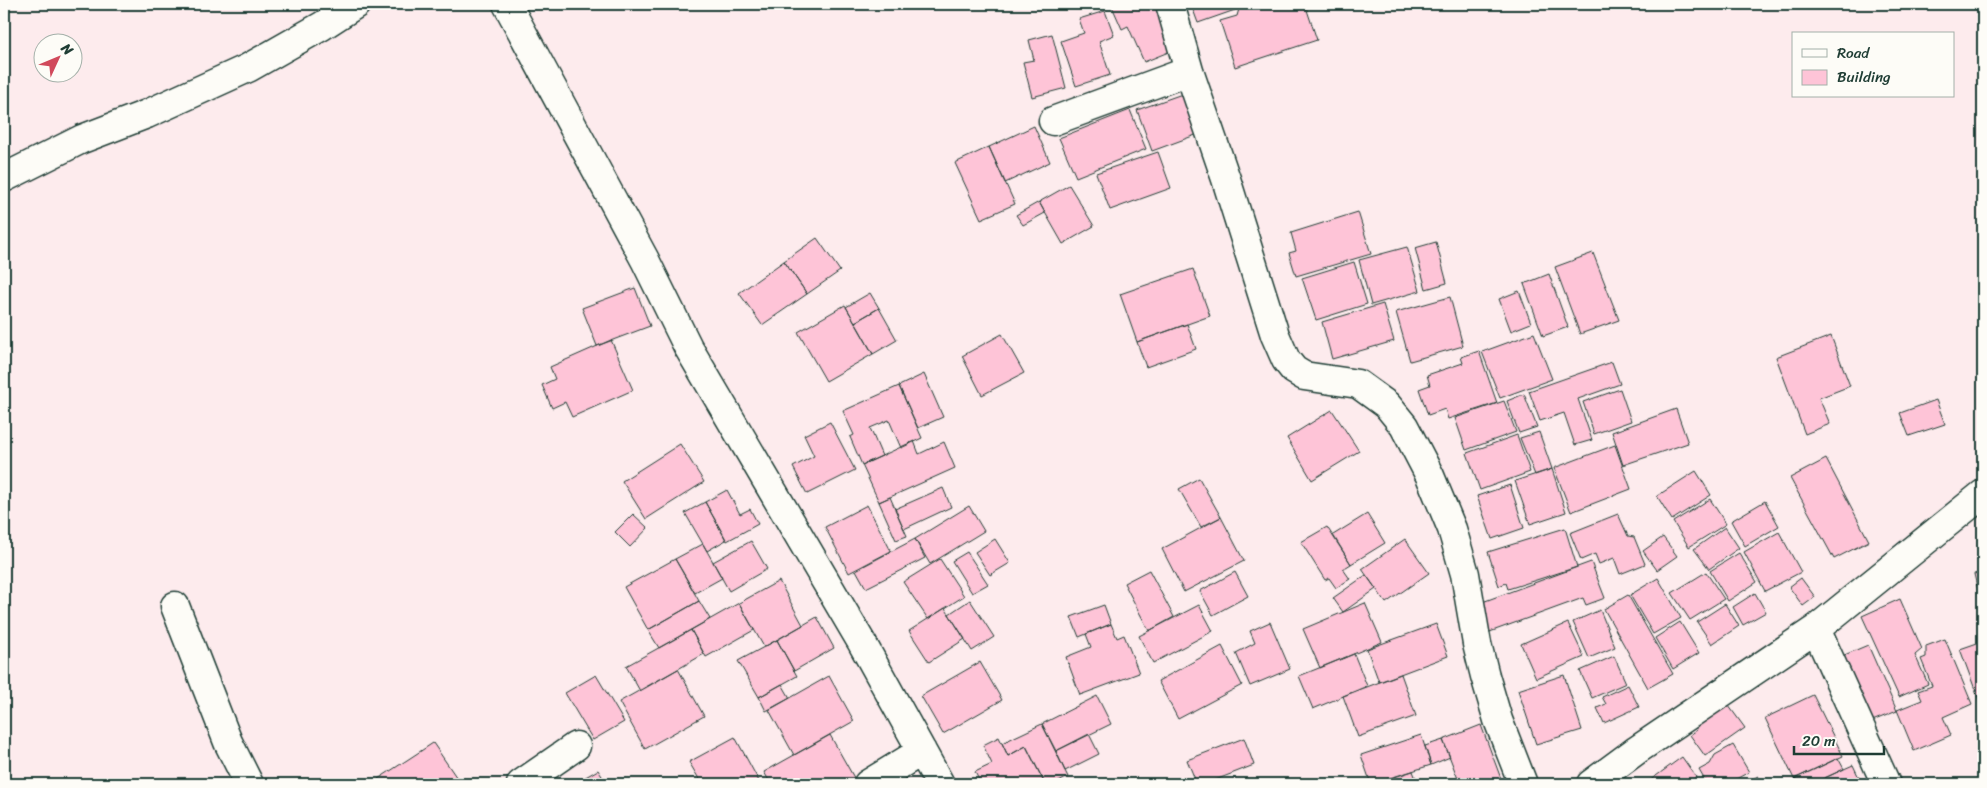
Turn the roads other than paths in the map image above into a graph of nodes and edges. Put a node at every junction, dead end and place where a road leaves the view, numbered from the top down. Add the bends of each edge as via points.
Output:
1 (356, 4) edge
2 (507, 4) edge
3 (1170, 4) edge
4 (1189, 71) junction
5 (1053, 121) dead end
6 (4, 178) edge
7 (1983, 494) edge
8 (175, 606) dead end
9 (1816, 629) junction
10 (576, 746) dead end
11 (922, 751) junction
12 (249, 784) edge
13 (521, 784) edge
14 (868, 784) edge
15 (940, 784) edge
16 (1523, 784) edge
17 (1592, 784) edge
18 (1886, 784) edge

1 - 6 street via 248,68 147,114 82,139
2 - 11 street via 645,260 692,355
3 - 4 street
4 - 5 street
4 - 16 street via 1275,336 1286,360 1304,376 1358,384 1387,404 1404,426 1430,476 1452,529 1465,574 1485,676
7 - 9 street
8 - 12 street via 228,742
9 - 17 street
9 - 18 street
10 - 13 street
11 - 14 street
11 - 15 street

